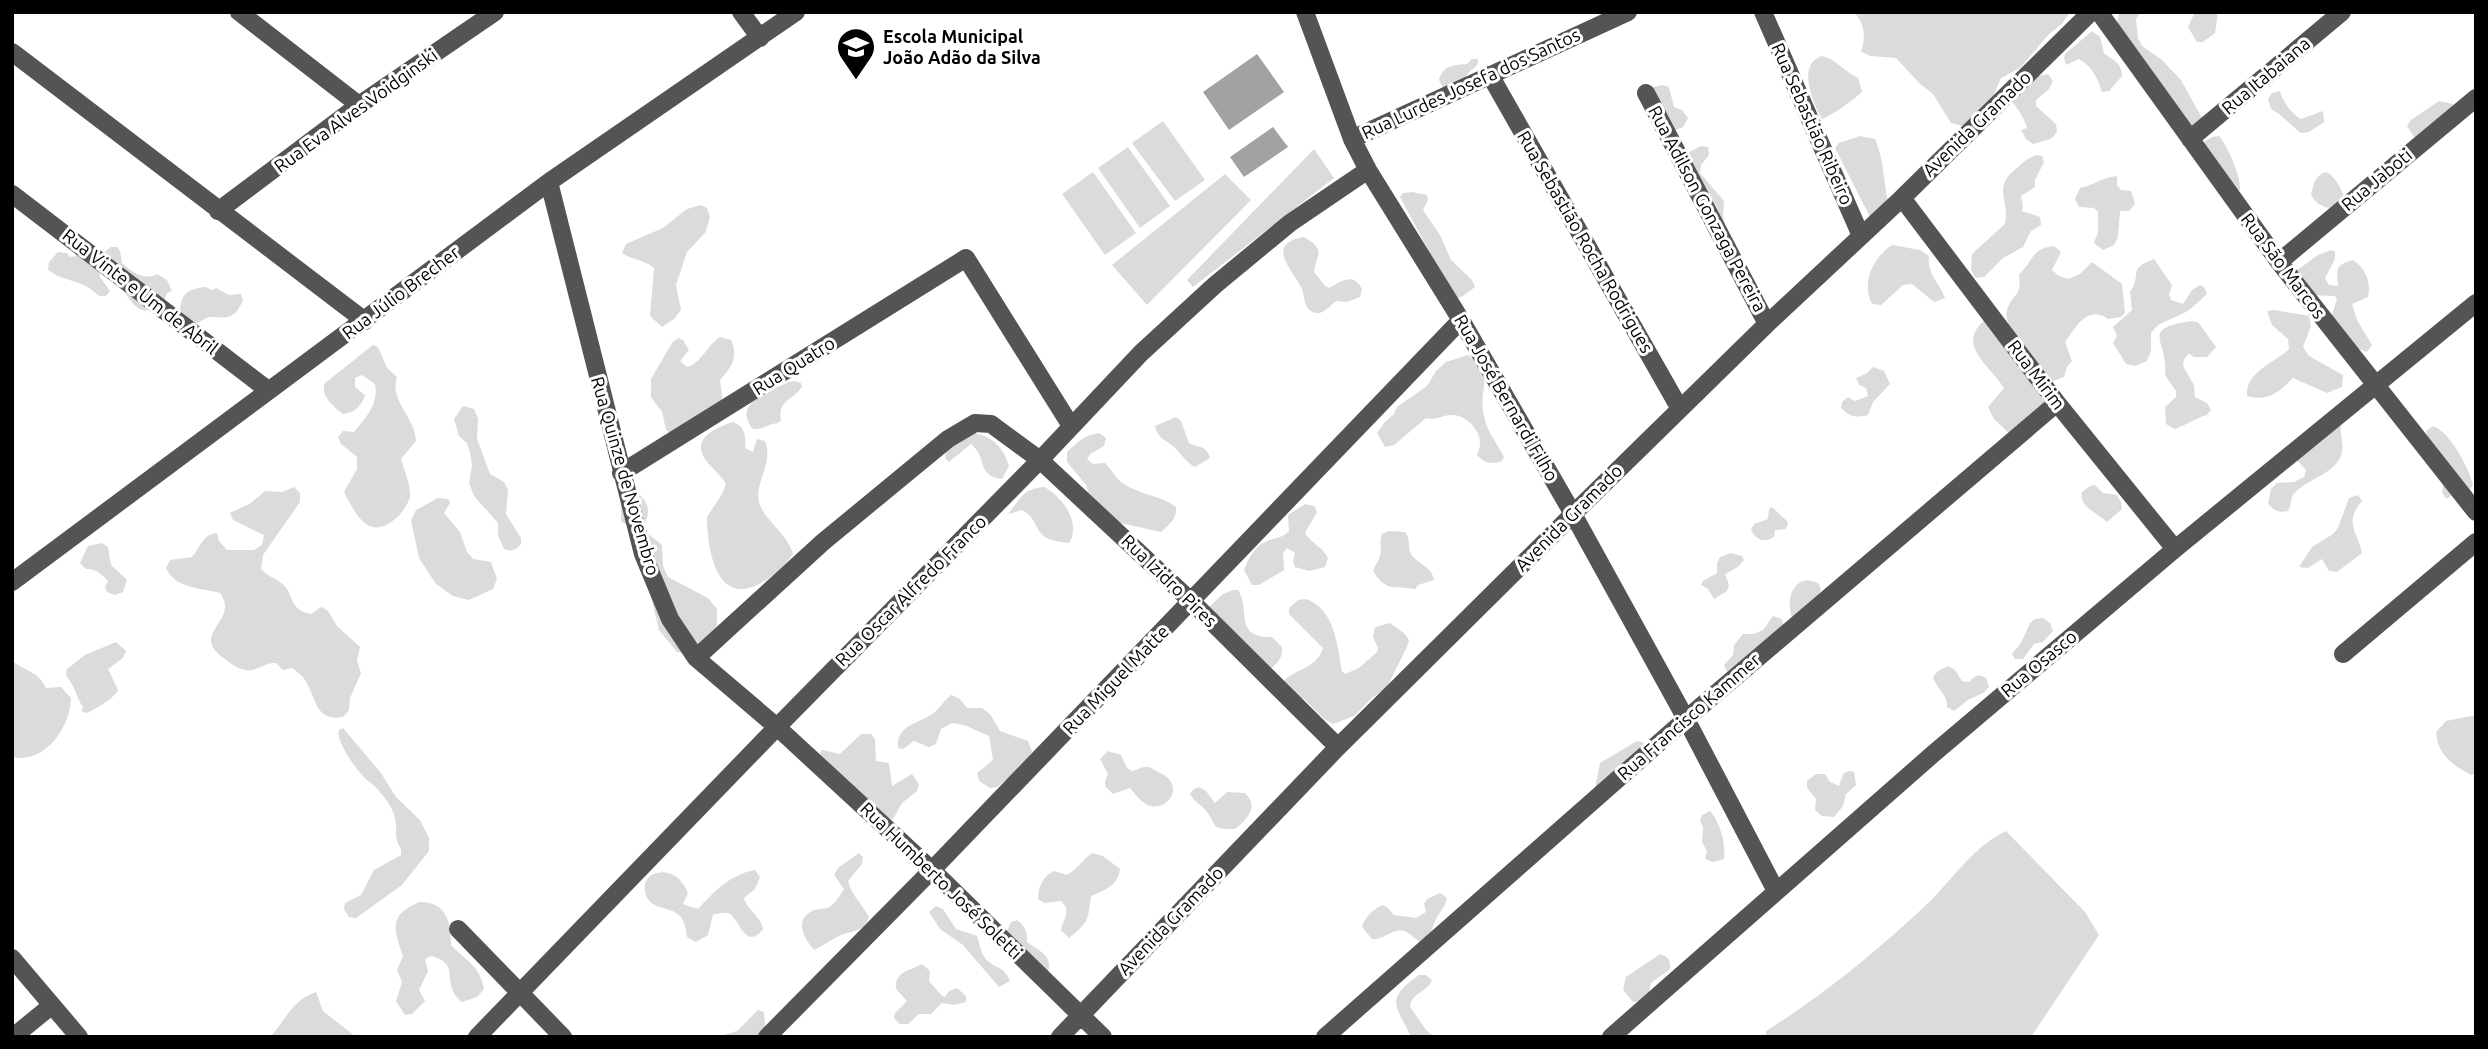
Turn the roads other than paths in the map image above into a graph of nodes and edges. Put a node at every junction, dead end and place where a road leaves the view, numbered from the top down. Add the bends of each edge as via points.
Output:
1 (239, 12) edge
2 (495, 12) edge
3 (741, 12) edge
4 (796, 12) edge
5 (1305, 12) edge
6 (1628, 12) edge
7 (1763, 12) edge
8 (2091, 12) edge
9 (2099, 12) edge
10 (2342, 12) edge
11 (760, 38) junction
12 (12, 52) edge
13 (1490, 75) junction
14 (1646, 93) dead end
15 (2476, 98) edge
16 (359, 105) junction
17 (1352, 139) junction
18 (2190, 139) junction
19 (1368, 170) junction
20 (549, 182) junction
21 (12, 194) edge
22 (1902, 198) junction
23 (218, 211) junction
24 (1861, 236) junction
25 (2279, 262) junction
26 (2476, 303) edge
27 (1461, 320) junction
28 (365, 321) junction
29 (1767, 324) junction
30 (2375, 386) junction
31 (268, 390) junction
32 (2057, 403) junction
33 (1680, 409) junction
34 (1070, 426) junction
35 (1040, 460) junction
36 (621, 473) junction
37 (2476, 512) edge
38 (1573, 514) junction
39 (2476, 542) edge
40 (2175, 549) junction
41 (12, 582) edge
42 (1191, 601) junction
43 (2343, 654) dead end
44 (696, 658) junction
45 (1686, 719) junction
46 (777, 727) junction
47 (1338, 747) junction
48 (932, 870) junction
49 (1776, 891) junction
50 (458, 929) dead end
51 (12, 958) edge
52 (519, 994) junction
53 (51, 1006) junction
54 (1080, 1016) junction
55 (13, 1037) edge
56 (79, 1037) edge
57 (477, 1037) edge
58 (563, 1037) edge
59 (767, 1037) edge
60 (1060, 1037) edge
61 (1103, 1037) edge
62 (1325, 1037) edge
63 (1611, 1037) edge

1 - 16 street
2 - 16 street, Rua Eva Alves Voidginski
3 - 11 street
4 - 11 street, Rua Júlio Brecher
5 - 17 street, Rua José Bernardi Filho
6 - 13 street, Rua Lurdes Josefa dos Santos
7 - 24 street, Rua Sebastião Ribeiro
8 - 22 street, Avenida Gramado
9 - 18 street, Rua São Marcos
10 - 18 street, Rua Itabaiana
11 - 20 street, Rua Júlio Brecher
12 - 23 street
13 - 17 street, Rua Lurdes Josefa dos Santos
13 - 33 street, Rua Sebastião Rocha Rodrigues
14 - 29 street, Rua Adilson Gonzaga Pereira
15 - 25 street, Rua Jaboti
16 - 23 street, Rua Eva Alves Voidginski
17 - 19 street, Rua José Bernardi Filho
18 - 25 street, Rua São Marcos
19 - 27 street, Rua José Bernardi Filho
19 - 34 street, Rua Oscar Alfredo Franco via 1290,223 1215,285
20 - 28 street, Rua Júlio Brecher
20 - 36 street, Rua Quinze de Novembro
21 - 31 street, Rua Vinte e Um de Abril
22 - 24 street, Avenida Gramado
22 - 32 street, Rua Mirim
23 - 28 street
24 - 29 street, Avenida Gramado
25 - 30 street, Rua São Marcos
26 - 30 street, Rua Osasco
27 - 38 street, Rua José Bernardi Filho
27 - 42 street, Rua Miguel Matte
28 - 31 street, Rua Júlio Brecher
29 - 33 street, Avenida Gramado
30 - 37 street, Rua São Marcos
30 - 40 street, Rua Osasco
31 - 41 street, Rua Júlio Brecher
32 - 40 street, Rua Mirim
32 - 45 street, Rua Francisco Kammer
33 - 38 street, Avenida Gramado
34 - 35 street, Rua Oscar Alfredo Franco
34 - 36 street, Rua Quatro via 967,258
35 - 42 street, Rua Izidro Pires
35 - 44 street, Rua Izidro Pires via 991,424 975,423 948,439 823,542
35 - 46 street, Rua Oscar Alfredo Franco
36 - 44 street, Rua Quinze de Novembro via 643,554 670,620
38 - 45 street, Rua José Bernardi Filho
38 - 47 street, Avenida Gramado
39 - 43 street
40 - 49 street, Rua Osasco
42 - 47 street, Rua Izidro Pires
42 - 48 street, Rua Miguel Matte
44 - 46 street, Rua Quinze de Novembro
45 - 49 street, Rua José Bernardi Filho
45 - 62 street, Rua Francisco Kammer
46 - 48 street, Rua Humberto José Soletti
46 - 52 street, Rua Oscar Alfredo Franco
47 - 54 street, Avenida Gramado
48 - 54 street, Rua Humberto José Soletti
48 - 59 street, Rua Miguel Matte
49 - 63 street, Rua Osasco
50 - 52 street
51 - 53 street
52 - 57 street, Rua Oscar Alfredo Franco
52 - 58 street
53 - 55 street
53 - 56 street
54 - 60 street, Avenida Gramado
54 - 61 street, Rua Humberto José Soletti

